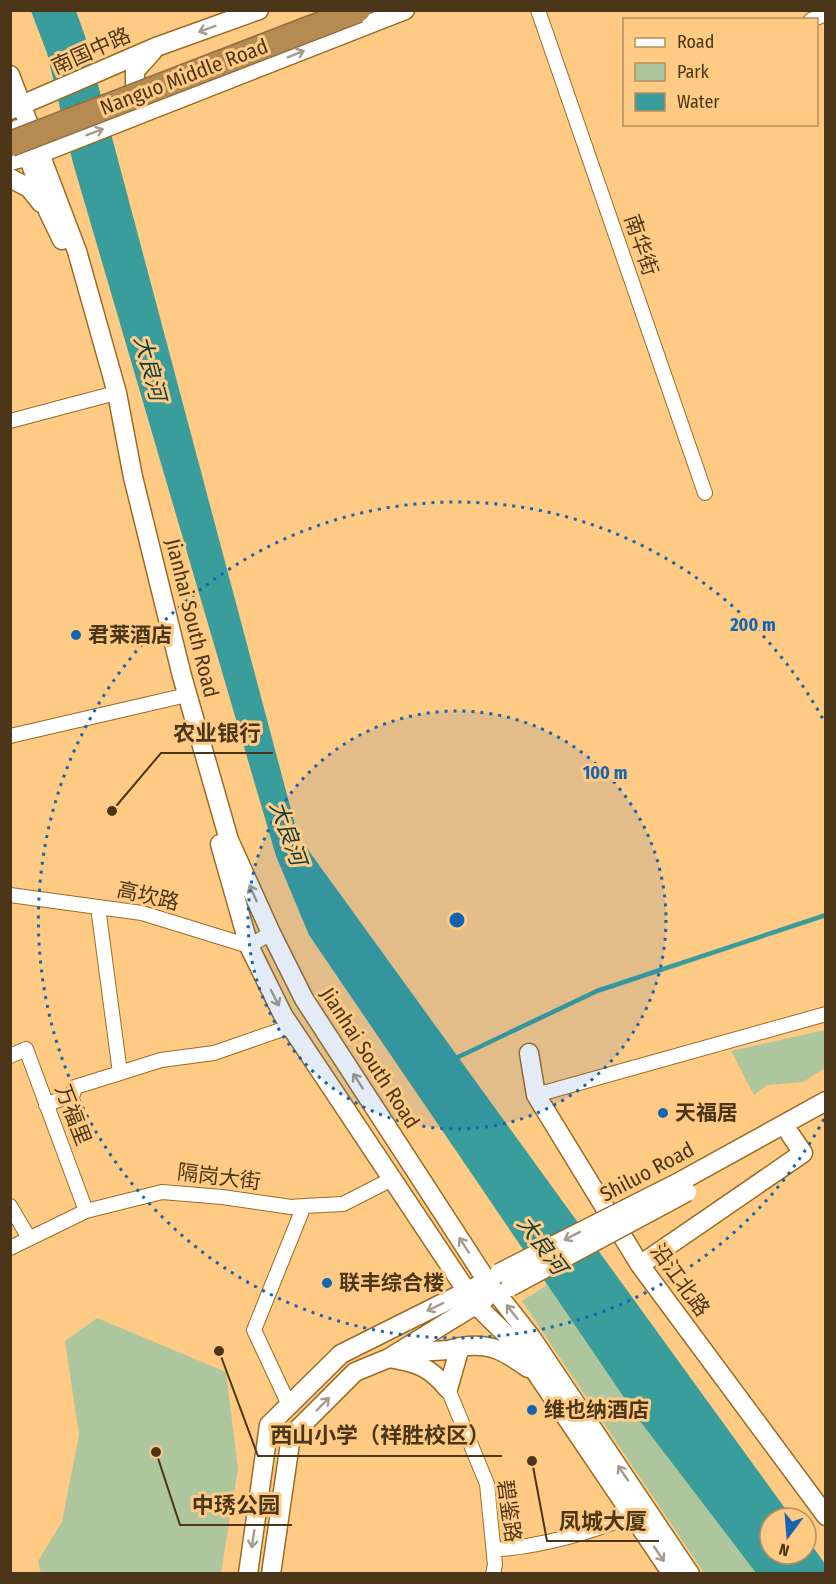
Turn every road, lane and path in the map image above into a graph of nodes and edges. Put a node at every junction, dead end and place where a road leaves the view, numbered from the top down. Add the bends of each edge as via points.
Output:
1 (259, 10) edge
2 (313, 10) edge
3 (358, 10) edge
4 (405, 10) edge
5 (537, 10) edge
6 (156, 47) junction
7 (10, 75) edge
8 (183, 99) junction
9 (13, 112) edge
10 (22, 154) edge
11 (10, 178) edge
12 (48, 211) junction
13 (108, 395) junction
14 (10, 421) edge
15 (705, 494) dead end
16 (183, 697) junction
17 (10, 736) edge
18 (10, 895) edge
19 (98, 907) junction
20 (271, 933) junction
21 (249, 946) junction
22 (825, 1014) edge
23 (289, 1027) dead end
24 (529, 1053) dead end
25 (10, 1056) edge
26 (120, 1073) junction
27 (536, 1095) junction
28 (825, 1101) edge
29 (46, 1105) junction
30 (825, 1114) edge
31 (790, 1134) junction
32 (392, 1179) junction
33 (684, 1186) junction
34 (10, 1206) edge
35 (304, 1206) junction
36 (86, 1211) junction
37 (29, 1238) junction
38 (10, 1248) edge
39 (640, 1265) junction
40 (498, 1284) junction
41 (471, 1298) junction
42 (460, 1347) junction
43 (394, 1355) junction
44 (538, 1375) junction
45 (448, 1389) junction
46 (289, 1405) junction
47 (630, 1516) dead end
48 (825, 1516) edge
49 (494, 1550) junction
50 (248, 1574) edge
51 (271, 1574) edge
52 (494, 1574) edge
53 (672, 1574) edge
54 (690, 1574) edge

1 -> 6 main road, 南国中路
2 - 9 highway, Nanguo Middle Road
3 - 10 highway, Nanguo Middle Road, bridge
8 -> 4 main road
5 - 15 street, 南华街
6 - 8 main road via 135,71 135,90 152,103
6 - 9 main road, 南国中路
7 - 9 main road, Jianhai South Road
10 -> 8 main road
9 - 10 main road, Jianhai South Road
10 - 12 main road, Jianhai South Road
10 - 16 main road, Jianhai South Road via 77,251 117,393
11 - 12 main road via 29,188
12 - 13 main road, Jianhai South Road via 68,254
13 - 14 street
13 - 16 main road, Jianhai South Road via 124,479
16 - 17 street
20 -> 16 main road, Jianhai South Road via 229,840
16 - 21 main road, Jianhai South Road
18 - 19 street, 高坎路
19 - 21 street, 高坎路 via 142,913
19 - 26 street
20 - 21 street
40 -> 20 main road, Jianhai South Road via 304,999
21 -> 32 main road, Jianhai South Road via 284,1015
22 - 27 street
23 - 26 street via 214,1053 161,1060
24 - 27 main road, 沿江北路
25 - 29 street, 万福里 via 26,1049
26 - 29 street via 75,1087 73,1094
27 - 39 main road, 沿江北路
28 - 33 main road, Shiluo Road
29 - 36 street, 万福里
30 - 31 main road, Shiluo Road
31 - 33 main road, Shiluo Road
31 - 39 main road via 802,1153
32 - 35 street, 隔岗大街 via 343,1204
32 - 41 main road, Jianhai South Road
33 - 40 main road, Shiluo Road, bridge
34 - 37 street
35 - 36 street, 隔岗大街 via 162,1192
35 - 46 street via 254,1330
36 - 37 street, 隔岗大街
37 - 38 street, 隔岗大街
39 - 48 main road, 沿江北路
40 - 41 main road, Shiluo Road
54 -> 40 main road, Jianhai South Road
41 - 43 main road
41 - 44 main road, Jianhai South Road via 518,1346
41 -> 46 main road via 341,1354
42 - 43 main road
42 - 44 main road via 478,1344 506,1352
42 - 45 main road
43 - 45 main road via 426,1367
51 -> 43 main road via 291,1436 355,1372
44 -> 53 main road, Jianhai South Road
45 - 49 street, 碧鉴路 via 487,1484
46 -> 50 main road via 269,1425
47 - 49 street via 608,1526 523,1548
49 - 52 street, 碧鉴路

